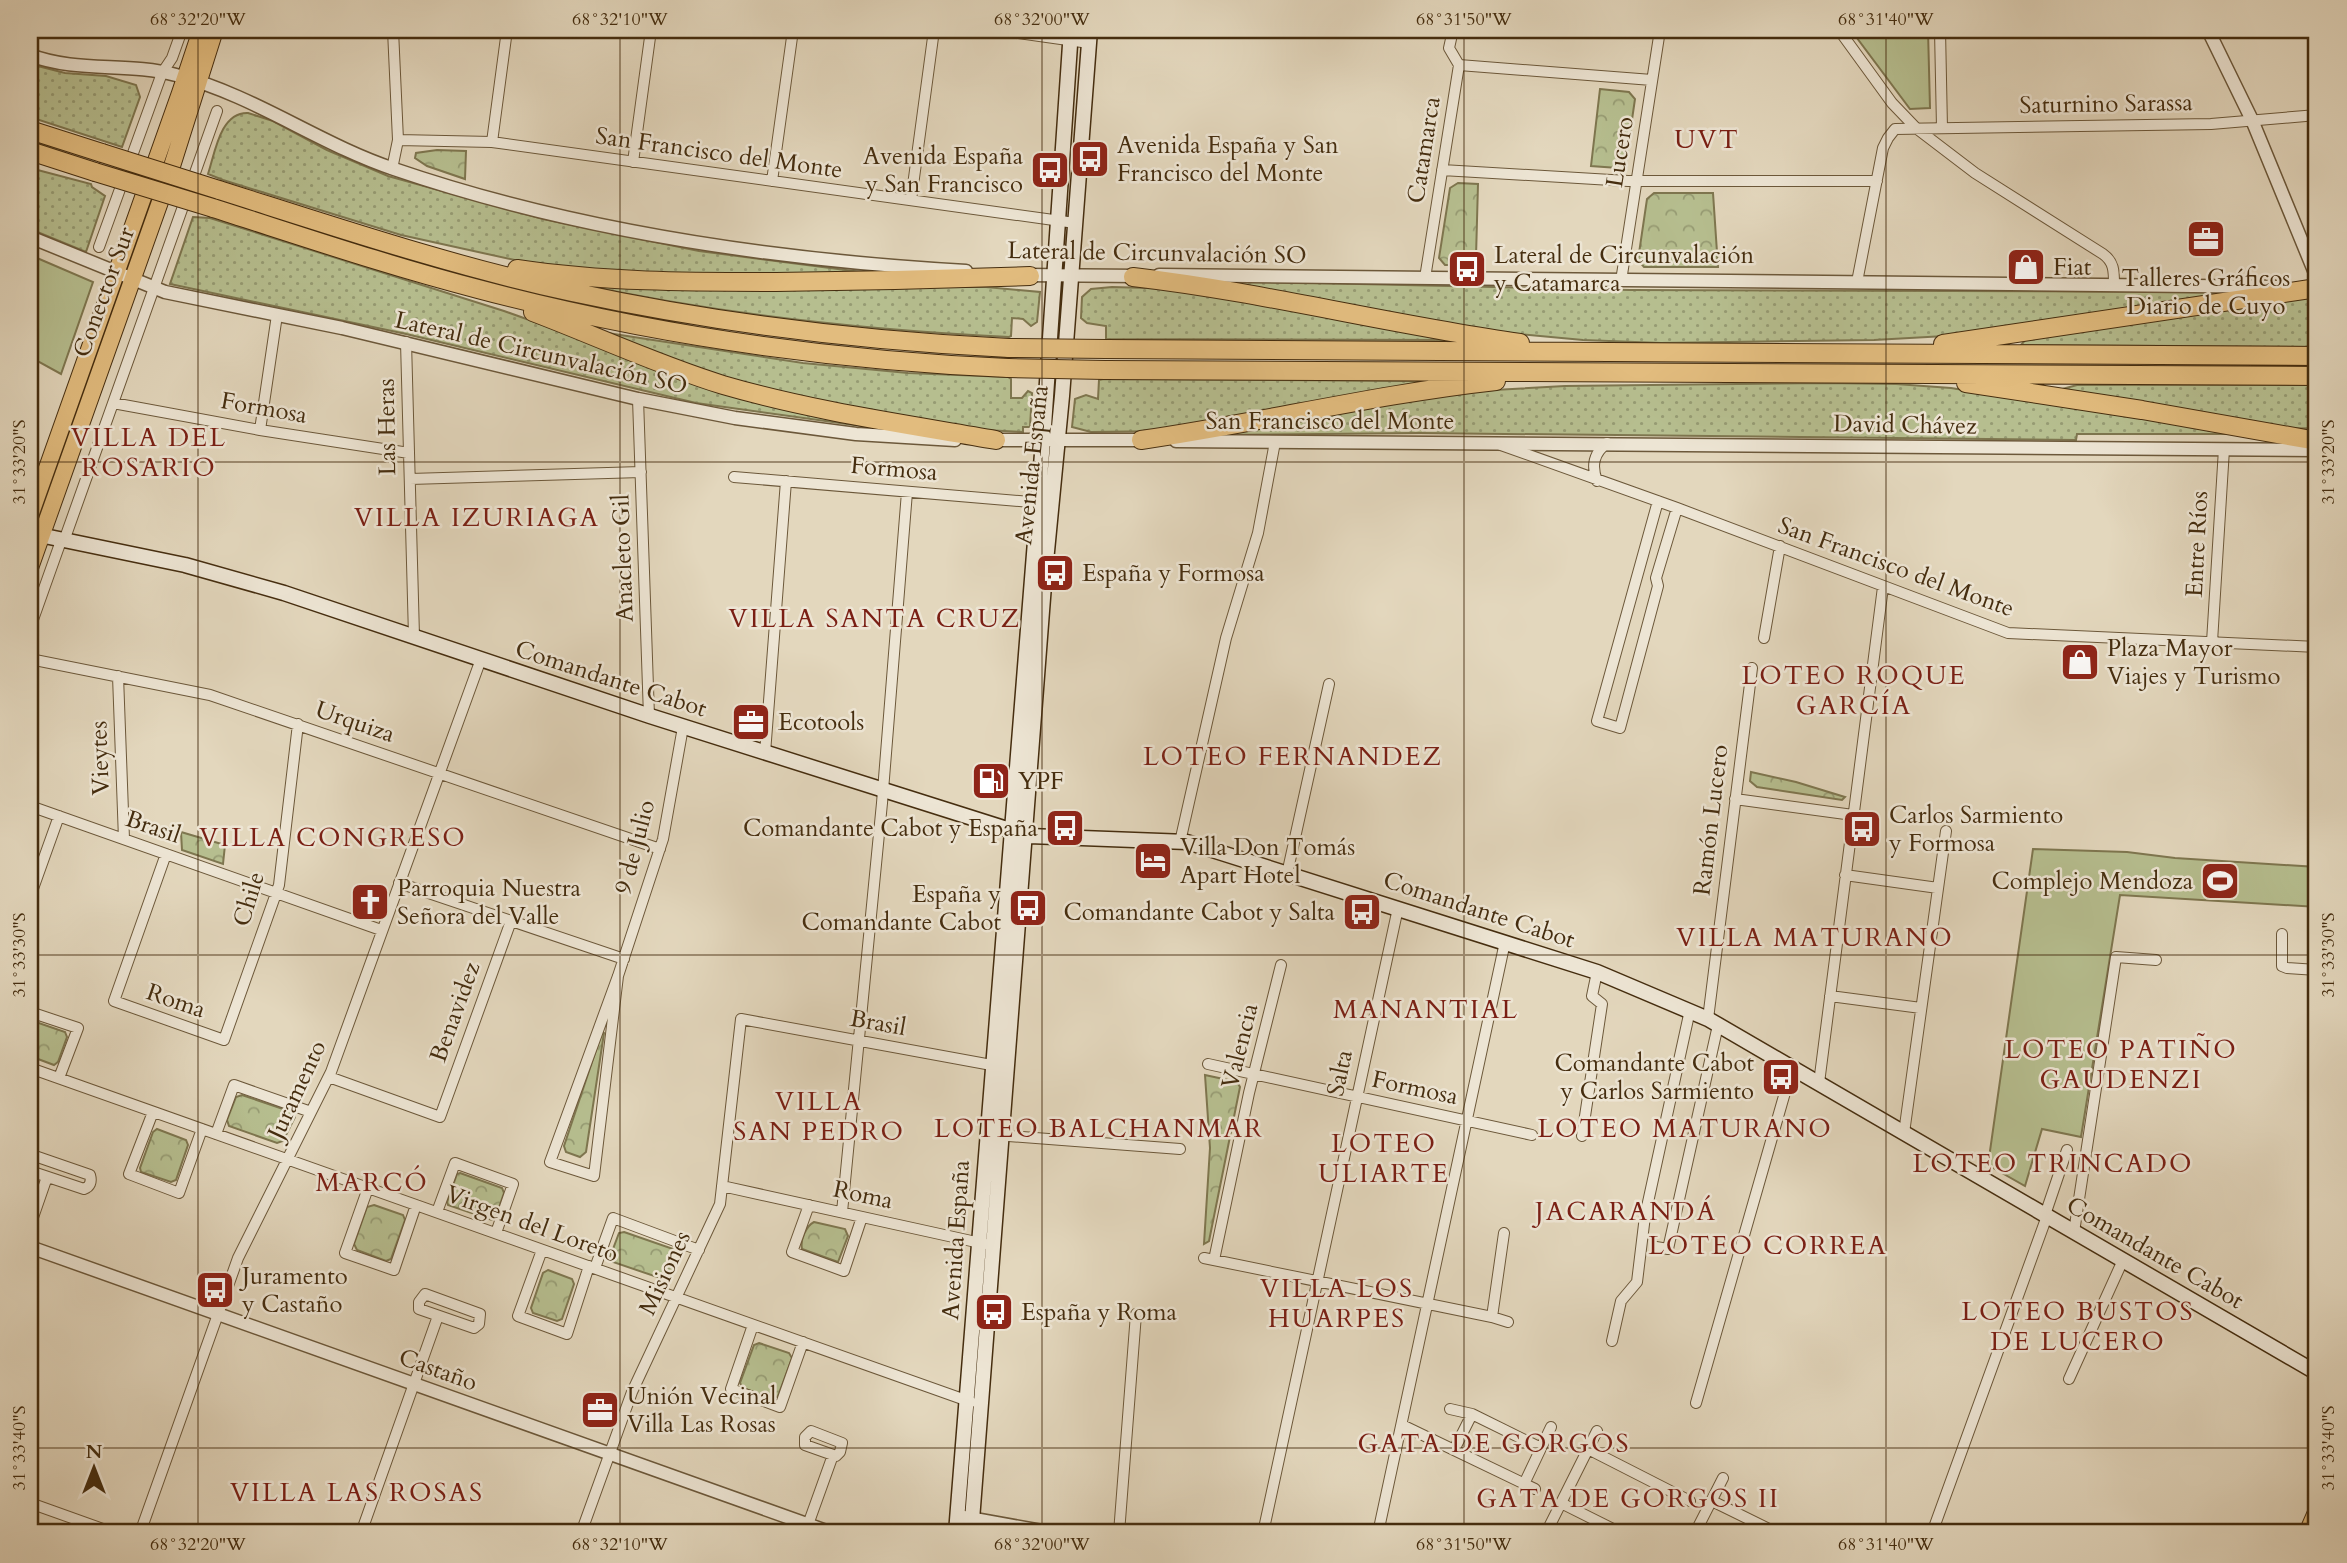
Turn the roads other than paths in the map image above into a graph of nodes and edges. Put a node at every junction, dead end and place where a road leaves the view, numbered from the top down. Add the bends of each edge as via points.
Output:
1 (182, 30) edge
2 (201, 30) edge
3 (215, 30) edge
4 (393, 30) edge
5 (507, 30) edge
6 (651, 30) edge
7 (793, 30) edge
8 (934, 30) edge
9 (996, 30) edge
10 (1452, 30) edge
11 (1660, 30) edge
12 (1839, 30) edge
13 (1940, 30) edge
14 (2208, 30) edge
15 (1071, 35) edge
16 (1090, 36) edge
17 (30, 55) edge
18 (1459, 65) junction
19 (162, 73) junction
20 (191, 80) junction
21 (1652, 80) junction
22 (217, 111) dead end
23 (2317, 116) edge
24 (2252, 120) junction
25 (30, 128) edge
26 (1916, 128) junction
27 (1941, 128) junction
28 (398, 140) junction
29 (492, 142) junction
30 (30, 153) edge
31 (633, 162) junction
32 (392, 169) junction
33 (1442, 170) junction
34 (772, 181) junction
35 (1637, 181) junction
36 (1877, 181) junction
37 (911, 201) junction
38 (1059, 221) junction
39 (1075, 223) junction
40 (30, 237) edge
41 (99, 247) dead end
42 (423, 253) junction
43 (116, 272) junction
44 (1030, 276) junction
45 (1071, 276) junction
46 (1054, 277) junction
47 (1133, 277) junction
48 (1425, 278) junction
49 (2317, 278) edge
50 (132, 279) junction
51 (1621, 281) junction
52 (1857, 282) junction
53 (2114, 284) junction
54 (154, 288) junction
55 (2317, 288) edge
56 (478, 289) junction
57 (277, 315) junction
58 (406, 342) junction
59 (1618, 352) junction
60 (1856, 353) junction
61 (2317, 356) edge
62 (1579, 372) junction
63 (1872, 373) junction
64 (2317, 376) edge
65 (638, 399) junction
66 (113, 403) junction
67 (260, 430) junction
68 (996, 440) junction
69 (1141, 440) junction
70 (1050, 441) junction
71 (2317, 441) edge
72 (1275, 442) junction
73 (1493, 442) junction
74 (1607, 443) junction
75 (2224, 449) junction
76 (2317, 450) edge
77 (409, 453) junction
78 (641, 472) junction
79 (734, 477) dead end
80 (410, 479) junction
81 (786, 481) junction
82 (1597, 481) junction
83 (907, 492) junction
84 (1658, 501) junction
85 (1044, 503) junction
86 (1677, 508) junction
87 (30, 516) edge
88 (36, 533) edge
89 (63, 538) junction
90 (1780, 546) junction
91 (30, 568) edge
92 (1883, 587) junction
93 (30, 628) edge
94 (414, 636) junction
95 (1764, 638) dead end
96 (2212, 642) junction
97 (2317, 647) edge
98 (30, 659) edge
99 (481, 659) junction
100 (1752, 668) dead end
101 (118, 676) junction
102 (1329, 684) dead end
103 (649, 716) junction
104 (298, 724) junction
105 (683, 727) junction
106 (765, 753) junction
107 (440, 773) junction
108 (883, 790) junction
109 (1735, 799) junction
110 (30, 806) edge
111 (1853, 815) junction
112 (59, 816) junction
113 (1946, 831) dead end
114 (1018, 832) junction
115 (124, 839) junction
116 (1180, 842) junction
117 (660, 849) junction
118 (166, 854) junction
119 (1287, 874) junction
120 (1845, 875) junction
121 (399, 883) junction
122 (1938, 888) junction
123 (276, 893) junction
124 (30, 897) edge
125 (1398, 908) junction
126 (511, 920) junction
127 (382, 930) junction
128 (2282, 934) dead end
129 (1505, 942) junction
130 (624, 958) junction
131 (2156, 960) dead end
132 (1281, 965) dead end
133 (2317, 970) edge
134 (1597, 972) junction
135 (618, 976) junction
136 (1830, 996) junction
137 (1921, 1008) junction
138 (1690, 1010) junction
139 (30, 1012) edge
140 (741, 1019) joint
141 (1713, 1022) junction
142 (223, 1040) joint
143 (858, 1041) junction
144 (993, 1065) junction
145 (1208, 1065) dead end
146 (30, 1068) edge
147 (1008, 1068) junction
148 (1792, 1068) junction
149 (1254, 1075) junction
150 (329, 1077) junction
151 (59, 1078) junction
152 (1819, 1083) junction
153 (1356, 1097) junction
154 (153, 1112) junction
155 (311, 1112) junction
156 (1467, 1121) junction
157 (202, 1129) junction
158 (1904, 1133) junction
159 (216, 1134) junction
160 (988, 1134) junction
161 (1532, 1135) dead end
162 (1003, 1136) junction
163 (1582, 1136) dead end
164 (1180, 1149) dead end
165 (2067, 1150) dead end
166 (30, 1156) edge
167 (288, 1159) junction
168 (30, 1171) edge
169 (47, 1177) junction
170 (722, 1186) junction
171 (368, 1188) junction
172 (416, 1205) junction
173 (809, 1205) junction
174 (437, 1212) junction
175 (842, 1212) junction
176 (2046, 1216) junction
177 (862, 1217) junction
178 (30, 1226) edge
179 (2074, 1232) junction
180 (496, 1233) junction
181 (1504, 1233) dead end
182 (986, 1244) junction
183 (30, 1247) edge
184 (1656, 1247) dead end
185 (542, 1250) junction
186 (699, 1250) junction
187 (2123, 1260) junction
188 (592, 1267) junction
189 (1317, 1282) junction
190 (676, 1297) junction
191 (1427, 1305) junction
192 (218, 1314) junction
193 (1136, 1314) dead end
194 (438, 1316) junction
195 (1492, 1317) junction
196 (1508, 1322) dead end
197 (753, 1325) junction
198 (1612, 1341) dead end
199 (803, 1342) junction
200 (2317, 1373) edge
201 (2069, 1379) dead end
202 (414, 1384) junction
203 (967, 1400) junction
204 (1696, 1403) dead end
205 (981, 1405) junction
206 (1450, 1409) dead end
207 (1472, 1414) junction
208 (1402, 1425) junction
209 (1551, 1427) dead end
210 (1597, 1431) dead end
211 (1541, 1448) junction
212 (1588, 1449) junction
213 (1454, 1450) junction
214 (610, 1454) junction
215 (833, 1455) dead end
216 (1723, 1478) dead end
217 (1524, 1484) junction
218 (1535, 1489) dead end
219 (1690, 1501) dead end
220 (1712, 1501) junction
221 (30, 1503) edge
222 (1561, 1503) junction
223 (2317, 1510) edge
224 (967, 1523) edge
225 (806, 1529) edge
226 (1546, 1532) edge
227 (114, 1533) edge
228 (140, 1533) edge
229 (360, 1533) edge
230 (582, 1533) edge
231 (832, 1533) edge
232 (956, 1533) edge
233 (1053, 1533) edge
234 (1119, 1533) edge
235 (1263, 1533) edge
236 (1378, 1533) edge
237 (1621, 1533) edge
238 (1695, 1533) edge
239 (1777, 1533) edge
240 (1932, 1533) edge
241 (2307, 1533) edge

1 - 19 street
2 - 20 main road, Conector Sur
3 - 20 main road, Conector Sur
4 - 28 street
5 - 29 street
6 - 31 street
7 - 34 street
8 - 37 street
9 - 15 street
10 - 18 street, Catamarca via 1449,48
11 - 21 street, Lucero
12 - 26 street
13 - 27 street
14 - 24 street
15 - 16 street
15 - 38 main road, Avenida España
16 - 39 main road, Avenida España
17 - 19 street, Lateral de Circunvalación SO via 67,66
18 - 21 street
18 - 33 street, Catamarca
19 - 20 street, Lateral de Circunvalación SO
19 - 41 street
20 - 32 street, Lateral de Circunvalación SO via 249,101
20 - 43 main road, Conector Sur
20 - 50 main road, Conector Sur via 166,185
21 - 35 street, Lucero
22 - 54 street
23 - 24 street, Saturnino Sarassa
24 - 27 street, Saturnino Sarassa
24 - 49 street
25 - 42 highway, bridge
26 - 27 street, Saturnino Sarassa
26 - 36 street, Saturnino Sarassa via 1895,129 1885,143
26 - 53 street via 1975,173 2109,258
28 - 29 street, San Francisco del Monte
28 - 32 street
29 - 31 street, San Francisco del Monte
30 - 56 highway, bridge
31 - 34 street, San Francisco del Monte
32 - 44 street, Lateral de Circunvalación SO via 580,220 717,246 845,262
33 - 35 street
33 - 48 street, Catamarca
34 - 37 street, San Francisco del Monte
35 - 36 street
35 - 51 street, Lucero
36 - 52 street
37 - 38 street, San Francisco del Monte
38 - 39 street, San Francisco del Monte
38 - 46 main road, Avenida España
39 - 45 main road, Avenida España
40 - 43 street, Lateral de Circunvalación SO
42 - 44 highway via 562,275 656,282
42 - 59 highway, bridge via 570,292 692,316 852,337 1009,348
43 - 50 street, Lateral de Circunvalación SO
43 - 87 main road, Conector Sur
44 - 46 street, Lateral de Circunvalación SO
45 - 46 street, Lateral de Circunvalación SO
45 - 47 street, Lateral de Circunvalación SO
45 - 70 main road, Avenida España
46 - 70 main road, Avenida España
47 - 48 street, Lateral de Circunvalación SO
47 - 59 highway via 1195,284 1468,335
48 - 51 street, Lateral de Circunvalación SO
50 - 54 street, Lateral de Circunvalación SO
50 - 88 main road, Conector Sur
51 - 52 street, Lateral de Circunvalación SO
52 - 53 street, Lateral de Circunvalación SO
53 - 55 street, Lateral de Circunvalación SO
54 - 57 street, Lateral de Circunvalación SO
54 - 66 street
55 - 60 highway via 1953,343
56 - 62 highway, bridge via 602,318 744,343 916,363 1105,370
56 - 68 highway via 720,384
57 - 58 street, Lateral de Circunvalación SO
57 - 67 street
58 - 65 street, Lateral de Circunvalación SO
58 - 77 street, Las Heras
59 - 60 highway
60 - 61 highway
62 - 63 highway
62 - 69 highway via 1418,391
63 - 64 highway
63 - 71 highway via 2009,389
65 - 68 street, Lateral de Circunvalación SO via 735,418 881,437
65 - 78 street, Anacleto Gil
66 - 67 street, Formosa
66 - 89 street
67 - 77 street, Formosa
68 - 70 street, Lateral de Circunvalación SO
69 - 70 street, San Francisco del Monte
69 - 72 street, San Francisco del Monte
70 - 85 main road, Avenida España
72 - 73 street, San Francisco del Monte
72 - 116 street via 1258,533 1226,638
73 - 74 street, David Chávez
73 - 82 street, San Francisco del Monte
74 - 75 street, David Chávez
74 - 82 street via 1595,457
75 - 76 street, David Chávez
75 - 96 street, Entre Ríos
77 - 80 street, Las Heras
78 - 80 street
78 - 103 street, Anacleto Gil
79 - 81 street, Formosa
80 - 94 street, Las Heras
81 - 83 street, Formosa
81 - 106 street
82 - 84 street, San Francisco del Monte
83 - 85 street, Formosa
83 - 108 street
84 - 86 street, San Francisco del Monte
84 - 86 street via 1597,721 1620,728
85 - 114 main road, Avenida España
86 - 90 street, San Francisco del Monte
88 - 89 main road, Comandante Cabot
88 - 91 main road, Conector Sur
89 - 93 street
89 - 94 main road, Comandante Cabot via 218,573
90 - 92 street, San Francisco del Monte
90 - 95 street
92 - 96 street, San Francisco del Monte via 2008,633
92 - 111 street
94 - 99 main road, Comandante Cabot
96 - 97 street, San Francisco del Monte
98 - 101 street, Urquiza
99 - 103 main road, Comandante Cabot
99 - 107 street, Juramento
100 - 109 street, Ramón Lucero
101 - 104 street, Urquiza via 210,695
101 - 115 street, Vieytes
102 - 119 street
103 - 105 main road, Comandante Cabot
104 - 107 street, Urquiza
104 - 123 street, Chile
105 - 106 main road, Comandante Cabot
105 - 117 street, 9 de Julio
106 - 108 main road, Comandante Cabot
107 - 117 street, Urquiza
107 - 121 street, Juramento
108 - 114 main road, Comandante Cabot
108 - 143 street
109 - 111 street
109 - 141 street, Ramón Lucero
110 - 112 street, Brasil
111 - 120 street
112 - 115 street, Brasil
112 - 124 street, Vieytes
113 - 122 street
114 - 116 main road, Comandante Cabot
114 - 144 main road, Avenida España
114 - 147 main road, Avenida España
115 - 118 street, Brasil
116 - 119 main road, Comandante Cabot
117 - 130 street, 9 de Julio
118 - 123 street, Brasil
118 - 142 street, Roma via 114,1001
119 - 125 main road, Comandante Cabot
120 - 122 street
120 - 136 street
121 - 126 street
121 - 127 street, Juramento
122 - 137 street
123 - 127 street, Brasil
123 - 142 street, Chile
125 - 129 main road, Comandante Cabot
125 - 153 street, Salta
126 - 130 street
126 - 150 street, Benavidez via 440,1117
127 - 150 street, Juramento
128 - 133 street via 2282,966
129 - 134 main road, Comandante Cabot
129 - 156 street
130 - 135 street, 9 de Julio
131 - 179 street via 2116,957
132 - 149 street, Valencia
134 - 138 main road, Comandante Cabot
134 - 163 street via 1592,996 1602,1004
135 - 135 street, 9 de Julio via 594,1177 550,1162
136 - 137 street
136 - 152 street
137 - 158 street
138 - 141 main road, Comandante Cabot
138 - 198 street via 1645,1216 1637,1282 1621,1301
139 - 151 street via 78,1028
140 - 143 street, Brasil
140 - 170 street, Misiones
141 - 148 main road, Comandante Cabot
141 - 184 street, Ramón Lucero via 1668,1250
143 - 144 street, Brasil
143 - 175 street
144 - 147 street, Brasil
144 - 160 main road, Avenida España
145 - 149 street, Formosa
146 - 151 street, Virgen del Loreto
147 - 162 main road, Avenida España
148 - 152 main road, Comandante Cabot
148 - 204 street
149 - 153 street, Formosa
149 - 189 street, Valencia via 1209,1259
150 - 155 street, Juramento
151 - 154 street, Virgen del Loreto
152 - 158 main road, Comandante Cabot
153 - 156 street, Formosa
153 - 189 street, Salta
154 - 157 street, Virgen del Loreto
154 - 157 street via 129,1174 179,1193
155 - 159 street via 234,1084
155 - 167 street, Juramento
156 - 161 street, Formosa
156 - 191 street
157 - 159 street, Virgen del Loreto
158 - 176 main road, Comandante Cabot
159 - 167 street, Virgen del Loreto
160 - 162 street
160 - 182 main road, Avenida España
162 - 164 street
162 - 182 main road, Avenida España
165 - 176 street
166 - 169 street via 90,1175 91,1181 84,1189
167 - 171 street, Virgen del Loreto
167 - 192 street, Juramento via 238,1258
168 - 169 street
169 - 178 street
170 - 173 street, Roma
170 - 186 street, Misiones via 720,1204
171 - 172 street, Virgen del Loreto
171 - 172 street via 345,1253 394,1270
172 - 174 street, Virgen del Loreto
173 - 175 street, Roma
173 - 177 street via 792,1252 844,1271
174 - 180 street, Virgen del Loreto
174 - 180 street via 455,1163 513,1184
175 - 177 street, Roma
176 - 179 main road, Comandante Cabot
176 - 240 street
177 - 182 street, Roma
179 - 187 main road, Comandante Cabot
180 - 185 street, Virgen del Loreto
181 - 195 street
182 - 203 main road, Avenida España
182 - 205 main road, Avenida España
183 - 192 street, Castaño
185 - 188 street, Virgen del Loreto
185 - 188 street via 518,1316 567,1334
186 - 188 street via 613,1218
186 - 190 street, Misiones
187 - 200 main road, Comandante Cabot
187 - 201 street
188 - 190 street, Virgen del Loreto
189 - 191 street
189 - 235 street, Salta
190 - 197 street, Virgen del Loreto
190 - 214 street, Misiones via 632,1392
191 - 195 street
191 - 208 street
192 - 202 street, Castaño
192 - 228 street, Juramento
193 - 234 street
194 - 194 street via 474,1328 481,1318 424,1295 419,1309
194 - 202 street
195 - 196 street
197 - 199 street, Virgen del Loreto
197 - 199 street via 731,1389 780,1406
199 - 203 street, Virgen del Loreto
202 - 214 street, Castaño
202 - 229 street
203 - 205 street, Virgen del Loreto
203 - 224 main road, Avenida España
205 - 224 main road, Avenida España
206 - 207 street
207 - 211 street
207 - 213 street
208 - 213 street
208 - 236 street
209 - 211 street
210 - 212 street
211 - 217 street
212 - 219 street
212 - 222 street
213 - 217 street
214 - 225 street, Castaño
214 - 230 street, Misiones
215 - 225 street
216 - 220 street
217 - 218 street
220 - 238 street
220 - 239 street
221 - 227 street
222 - 226 street
222 - 237 street
223 - 241 main road
224 - 232 main road, Avenida España
224 - 233 street
225 - 231 street, Castaño

